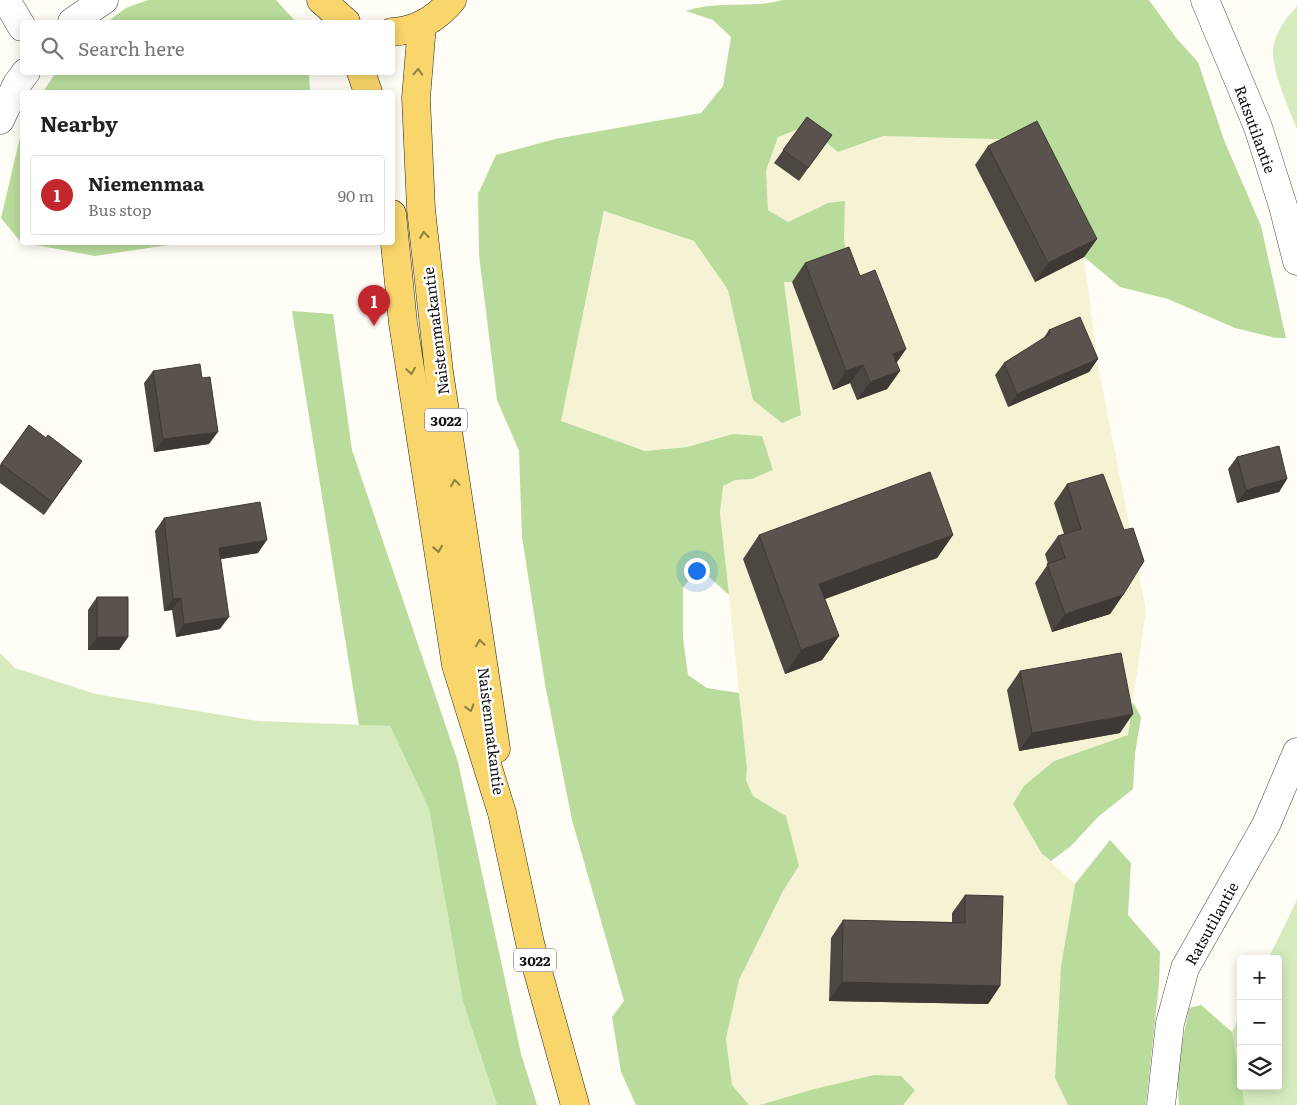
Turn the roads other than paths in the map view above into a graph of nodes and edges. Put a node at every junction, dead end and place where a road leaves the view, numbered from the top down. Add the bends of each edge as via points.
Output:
1 (6, 0) edge
2 (104, 0) edge
3 (452, 0) edge
4 (1205, 0) edge
5 (75, 20) edge
6 (20, 24) edge
7 (422, 24) junction
8 (395, 31) edge
9 (24, 75) edge
10 (362, 75) edge
11 (367, 90) edge
12 (0, 120) edge
13 (395, 244) edge
14 (1297, 261) edge
15 (1297, 752) edge
16 (502, 813) junction
17 (576, 1105) edge
18 (1161, 1105) edge

1 - 6 street
2 - 5 street
3 - 7 main road via 434,18
4 - 14 street, Ratsutilantie via 1258,127
7 - 8 main road
16 -> 7 main road, Naistenmatkantie / 3022 via 493,726 452,461 421,208 416,98
9 - 12 street
10 - 11 main road
13 -> 16 main road, Naistenmatkantie / 3022 via 403,323 456,665
15 - 18 street, Ratsutilantie via 1266,825 1185,968 1170,1023
16 - 17 main road, Naistenmatkantie / 3022 via 530,944

